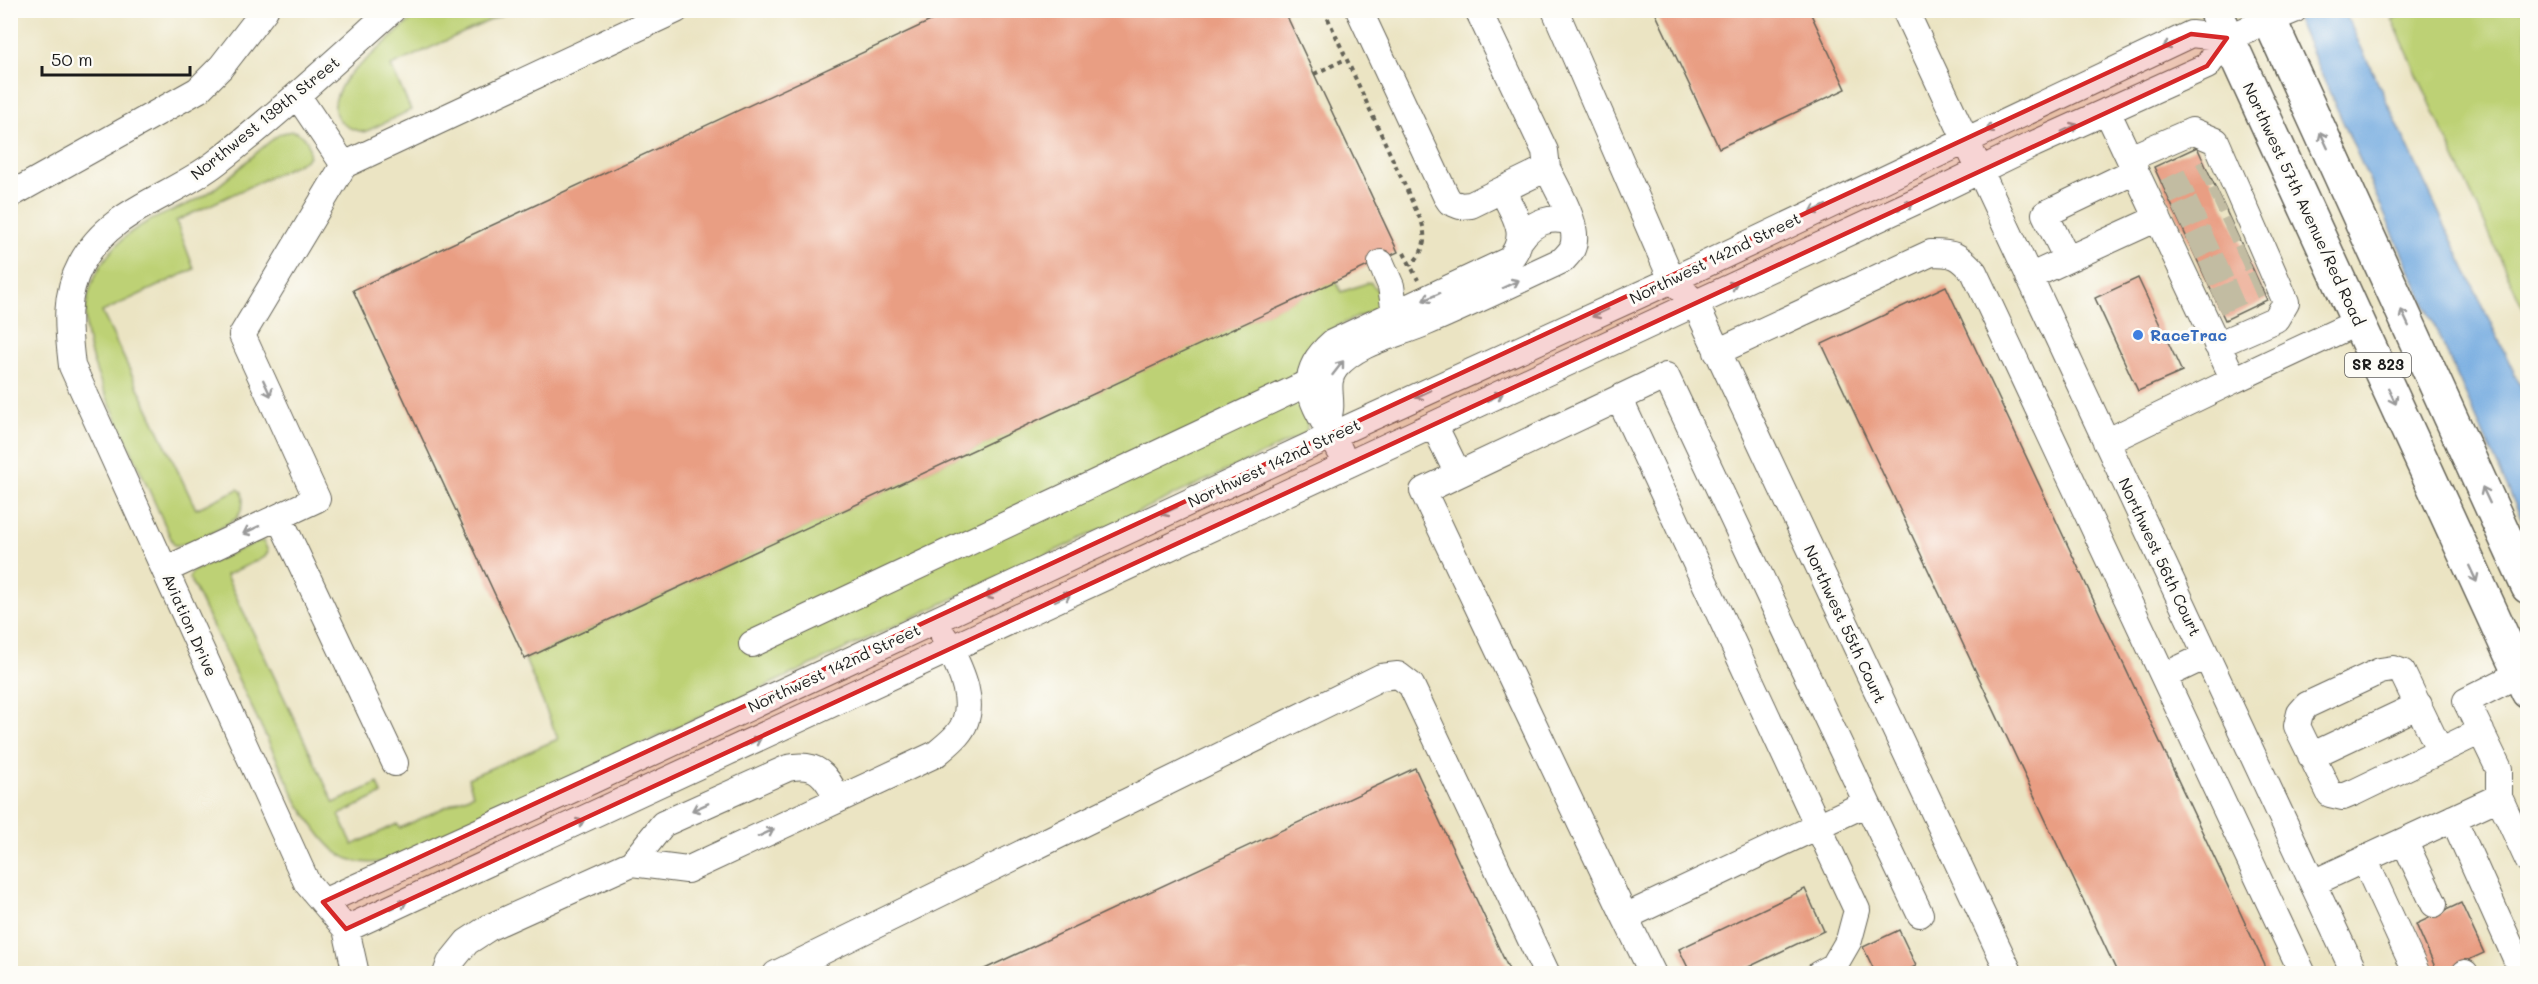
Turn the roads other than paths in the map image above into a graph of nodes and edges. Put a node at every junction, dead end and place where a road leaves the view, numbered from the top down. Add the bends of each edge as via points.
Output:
1 (265, 10) edge
2 (392, 10) edge
3 (676, 10) edge
4 (1359, 10) edge
5 (1478, 10) edge
6 (1555, 10) edge
7 (1905, 10) edge
8 (2278, 14) edge
9 (2221, 24) edge
10 (297, 95) junction
11 (2107, 111) junction
12 (1964, 141) junction
13 (2132, 164) junction
14 (344, 165) junction
15 (1547, 168) junction
16 (1980, 171) junction
17 (1502, 190) junction
18 (10, 195) edge
19 (2162, 211) junction
20 (1572, 223) junction
21 (1521, 239) junction
22 (2067, 259) junction
23 (1381, 263) dead end
24 (80, 264) joint
25 (2029, 277) junction
26 (1672, 280) junction
27 (1695, 303) junction
28 (1395, 313) junction
29 (2358, 322) junction
30 (2217, 345) junction
31 (1717, 352) junction
32 (2234, 380) junction
33 (1310, 382) junction
34 (1619, 398) junction
35 (1434, 425) junction
36 (1329, 429) junction
37 (2106, 442) junction
38 (1347, 465) junction
39 (1458, 474) junction
40 (279, 517) junction
41 (165, 570) junction
42 (2528, 587) edge
43 (936, 620) junction
44 (752, 644) dead end
45 (951, 650) junction
46 (2206, 656) junction
47 (2164, 675) junction
48 (2523, 683) edge
49 (2418, 705) junction
50 (2481, 731) junction
51 (2440, 751) junction
52 (2311, 756) junction
53 (395, 763) dead end
54 (2499, 797) junction
55 (838, 799) junction
56 (1867, 803) junction
57 (2453, 818) junction
58 (1819, 826) junction
59 (2404, 841) junction
60 (2364, 860) junction
61 (2528, 860) edge
62 (632, 863) junction
63 (2313, 883) junction
64 (322, 902) junction
65 (2434, 904) dead end
66 (1920, 914) dead end
67 (1625, 917) junction
68 (346, 929) junction
69 (356, 974) edge
70 (446, 974) edge
71 (776, 974) edge
72 (1547, 974) edge
73 (1653, 974) edge
74 (1819, 974) edge
75 (2010, 974) edge
76 (2303, 974) edge
77 (2355, 974) edge
78 (2417, 974) edge
79 (2523, 974) edge

1 - 18 street via 198,90
2 - 10 street, Northwest 139th Street
3 - 14 street
4 - 17 street via 1450,202 1471,205
5 - 15 street via 1545,151
6 - 26 street
7 - 12 street, Northwest 56th Court
8 - 9 street, Northwest 142nd Street
42 -> 8 main road, SR 823
9 - 11 street, Northwest 142nd Street via 2207,66
9 -> 12 street, Northwest 142nd Street via 2191,34
9 - 29 main road, Northwest 57th Avenue/Red Road / SR 823
10 - 14 street
10 - 24 street, Northwest 139th Street via 200,174 120,218 98,238
11 - 13 street
16 -> 11 street, Northwest 142nd Street
12 - 16 street, Northwest 56th Court
12 -> 26 street, Northwest 142nd Street
13 - 19 street
13 - 22 street via 2045,214
13 - 30 street via 2192,131 2216,141 2217,169 2267,279 2286,302 2276,319
14 -> 40 street via 242,335 317,499
15 - 17 street
15 - 20 street
16 - 25 street, Northwest 56th Court
27 -> 16 street, Northwest 142nd Street
17 - 21 street via 1517,220
19 - 22 street
19 - 30 street via 2208,305
20 - 21 street via 1549,219 1533,226
36 -> 20 street via 1328,390 1332,374 1343,361 1360,348 1423,324 1563,260 1575,238
21 -> 28 street via 1509,260
22 - 25 street
23 - 28 street via 1391,286
24 - 41 street, Aviation Drive via 70,291 67,323 72,366
25 - 37 street, Northwest 56th Court
26 - 27 street, Northwest 55th Court
26 -> 36 street, Northwest 142nd Street
27 - 31 street, Northwest 55th Court
35 -> 27 street, Northwest 142nd Street
28 - 33 street via 1332,343 1319,354
29 - 32 street
29 -> 48 main road, Northwest 57th Avenue/Red Road / SR 823
30 - 32 street
31 - 47 street via 1931,254 1958,255 1974,272
31 - 75 street, Northwest 55th Court
32 - 37 street
33 - 36 street via 1317,412
33 - 44 street
34 - 39 street
34 - 56 street via 1666,376
34 - 58 street
35 - 38 street, Northwest 142nd Street
35 - 39 street
36 - 38 street
36 -> 43 street, Northwest 142nd Street
37 - 46 street, Northwest 56th Court
45 -> 38 street, Northwest 142nd Street
39 - 67 street via 1423,491
40 -> 41 street
40 - 53 street
41 - 64 street, Aviation Drive via 307,882
43 - 45 street
43 - 64 street, Northwest 142nd Street
45 - 55 street via 967,691 968,711 959,734 936,754
68 -> 45 street, Northwest 142nd Street
46 - 47 street
46 - 63 street, Northwest 56th Court
47 - 76 street
48 - 50 street via 2466,700
49 - 51 street
49 - 52 street
49 - 52 street via 2402,672 2392,669 2307,705 2297,726
50 - 51 street
50 - 54 street via 2499,769
51 - 52 street via 2343,797 2330,794
54 - 57 street
54 - 61 street
62 -> 55 street via 687,870
55 -> 62 street via 818,770 802,765 788,768 663,824
56 - 58 street
56 - 66 street
57 - 59 street
57 - 79 street
58 - 67 street
58 - 74 street via 1857,910 1849,940 1834,966
59 - 60 street
59 - 65 street
60 - 63 street
60 - 78 street
62 - 70 street via 490,927 467,942
63 - 77 street, Northwest 56th Court
64 - 68 street, Aviation Drive
67 - 73 street
68 - 69 street, Aviation Drive
71 - 72 street via 1381,677 1398,675 1411,685

